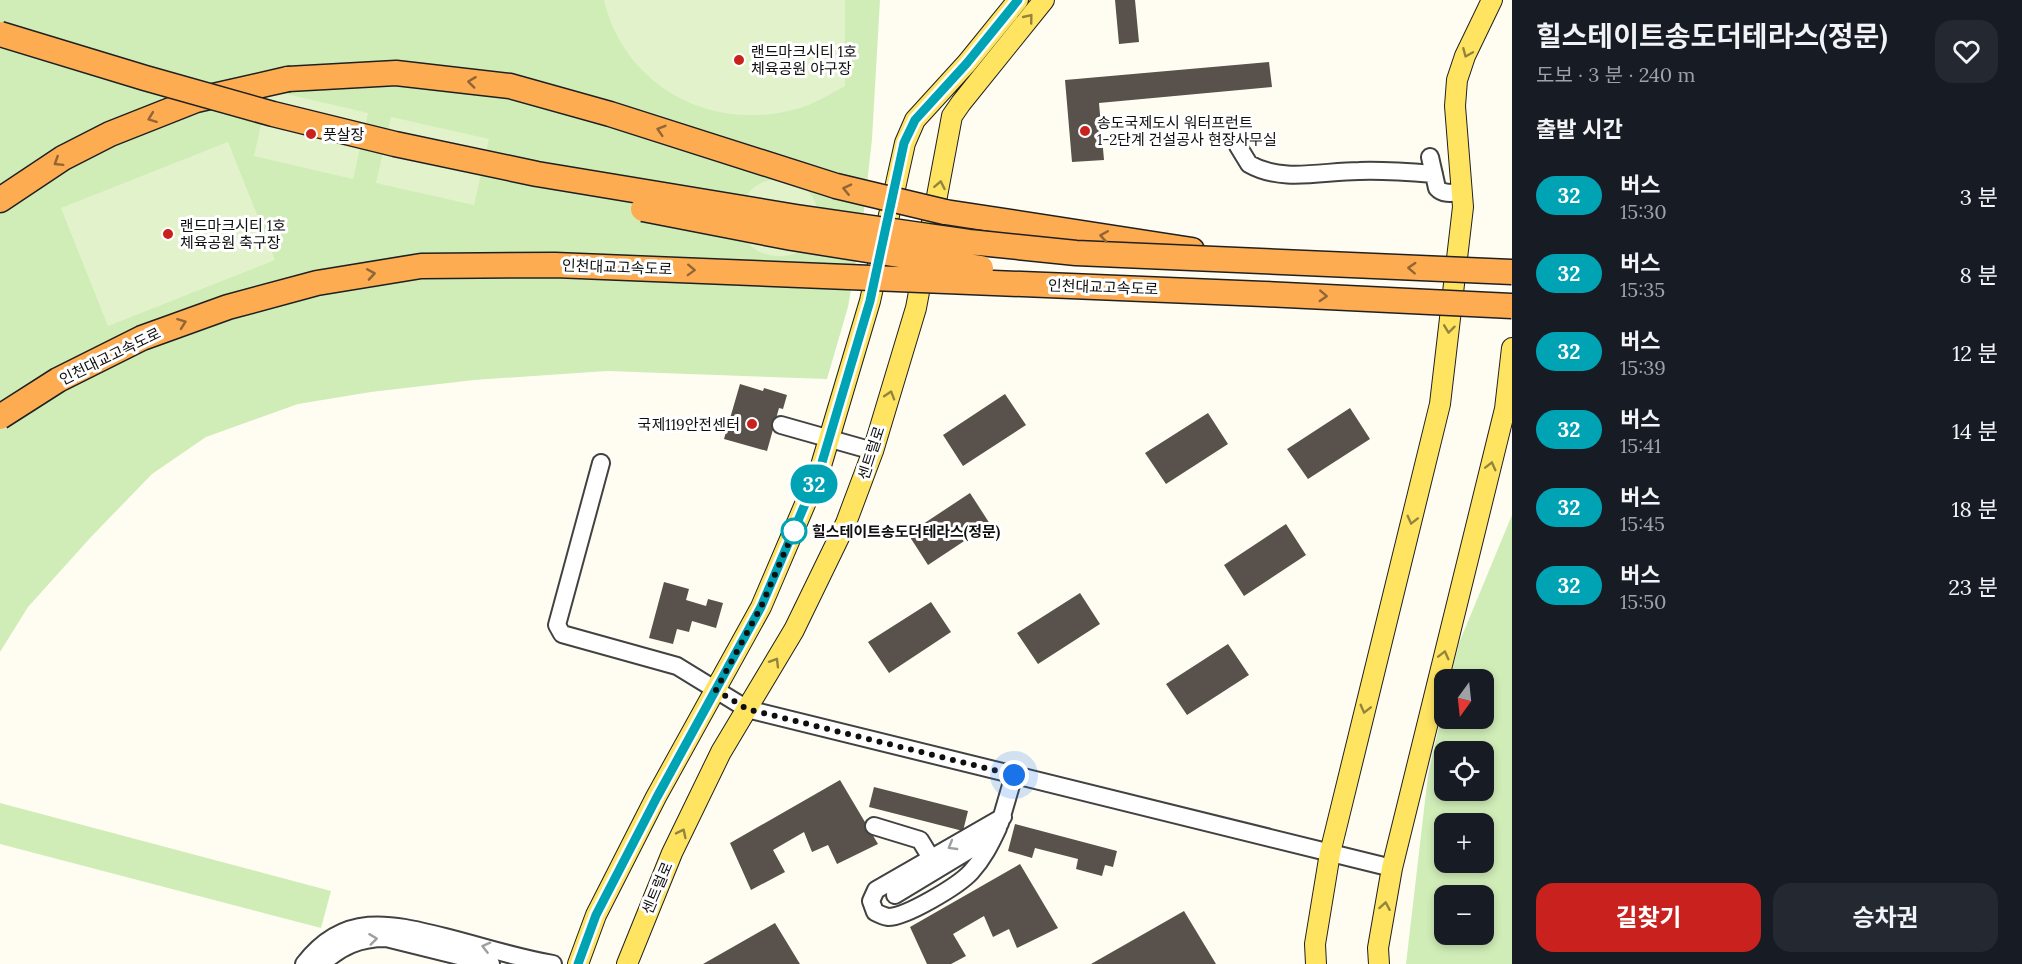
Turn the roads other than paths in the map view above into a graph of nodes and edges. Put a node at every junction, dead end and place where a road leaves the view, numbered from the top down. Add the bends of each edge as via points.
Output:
1 (1018, 0) edge
2 (1044, 0) edge
3 (1492, 0) edge
4 (0, 34) edge
5 (0, 48) edge
6 (1238, 146) dead end
7 (1430, 157) dead end
8 (1434, 174) junction
9 (1462, 192) junction
10 (0, 200) edge
11 (1266, 261) junction
12 (1512, 272) edge
13 (1264, 294) junction
14 (1512, 306) edge
15 (1512, 348) edge
16 (0, 417) edge
17 (781, 425) dead end
18 (830, 439) junction
19 (873, 451) junction
20 (601, 464) dead end
21 (716, 690) junction
22 (747, 709) junction
23 (1014, 775) junction
24 (1000, 823) junction
25 (874, 826) dead end
26 (1330, 853) junction
27 (931, 858) junction
28 (1392, 868) junction
29 (895, 895) dead end
30 (585, 944) junction
31 (548, 963) edge
32 (304, 964) edge
33 (322, 964) edge
34 (491, 964) edge
35 (567, 964) edge
36 (578, 964) edge
37 (627, 964) edge
38 (1316, 964) edge
39 (1379, 964) edge

1 - 18 main road via 915,120 904,143 870,301
19 -> 2 main road, 센트럴로 via 916,308 952,117
3 -> 9 main road via 1457,80 1455,106
4 - 11 highway, bridge via 273,114 537,174 969,242 1076,254
5 - 13 highway, 인천대교고속도로, bridge via 292,133 534,188 939,263 1055,278
6 - 8 street via 1249,164 1271,173
7 - 8 street
8 - 9 street via 1437,188 1443,193
9 -> 26 main road via 1440,404
11 -> 10 highway, bridge via 945,212 836,186 510,86 396,73 288,79 196,100 110,134 63,158
12 -> 11 highway, bridge
13 -> 14 highway, 인천대교고속도로, bridge
16 -> 13 highway, 인천대교고속도로, bridge via 58,380 142,338 217,311 317,283 422,266 555,265
28 -> 15 main road via 1505,409
17 - 18 street
18 - 19 street
18 - 21 main road via 761,607
22 -> 19 main road, 센트럴로 via 794,630 841,534
20 - 21 street via 558,630 677,666
21 - 22 street
21 - 30 main road via 651,807
22 - 23 street
37 -> 22 main road, 센트럴로 via 672,853 721,752
23 - 24 street
23 - 26 street
24 -> 27 street
24 - 27 street via 985,855 969,874 942,893 899,914 885,916 875,912 871,901 876,890
24 - 29 street via 981,845
25 - 27 street via 920,840
26 - 28 street
26 - 38 main road via 1315,944
39 -> 28 main road via 1378,948
30 - 35 street
30 - 36 main road
31 -> 32 street via 405,927 377,924 339,933 320,944
33 -> 34 street via 346,945 376,938 402,940

